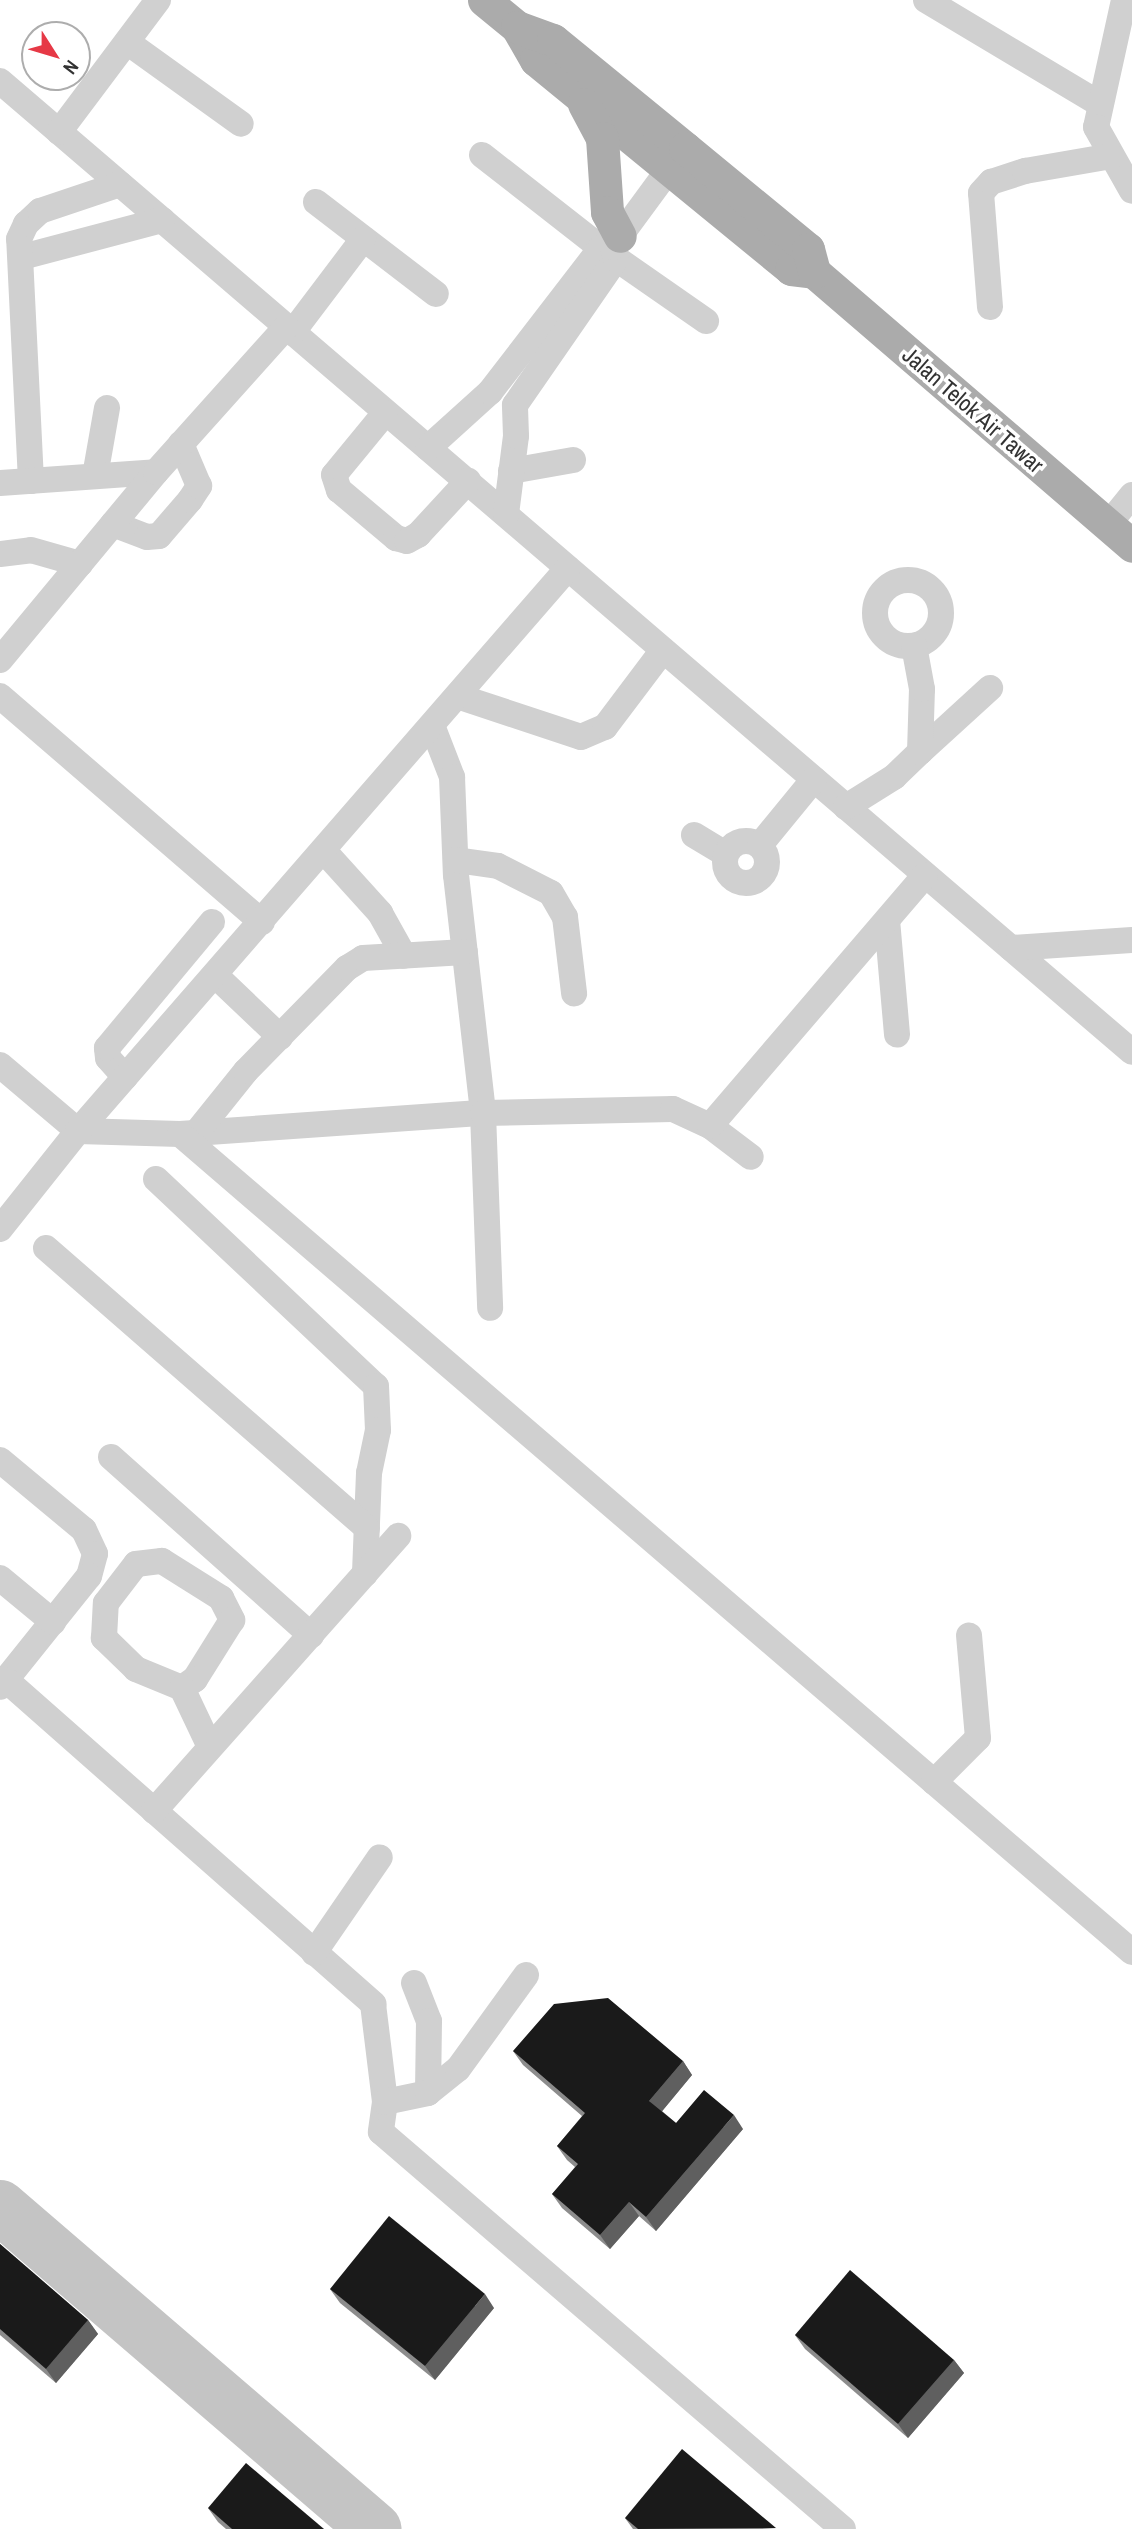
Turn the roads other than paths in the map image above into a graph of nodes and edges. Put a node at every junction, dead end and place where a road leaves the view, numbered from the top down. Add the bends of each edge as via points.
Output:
1 (158, 0) edge
2 (484, 0) edge
3 (926, 0) edge
4 (1124, 0) edge
5 (517, 27) junction
6 (127, 42) junction
7 (0, 81) edge
8 (579, 95) junction
9 (1098, 103) junction
10 (241, 124) dead end
11 (59, 132) junction
12 (482, 155) dead end
13 (1112, 156) junction
14 (677, 159) junction
15 (120, 184) junction
16 (1132, 191) edge
17 (316, 202) dead end
18 (162, 220) junction
19 (363, 239) junction
20 (613, 247) junction
21 (22, 257) junction
22 (436, 294) dead end
23 (990, 307) dead end
24 (706, 321) dead end
25 (289, 330) junction
26 (489, 392) junction
27 (515, 405) junction
28 (107, 408) dead end
29 (385, 413) junction
30 (181, 444) junction
31 (428, 448) junction
32 (573, 460) dead end
33 (511, 471) junction
34 (156, 472) junction
35 (95, 476) junction
36 (31, 481) junction
37 (468, 481) junction
38 (0, 483) edge
39 (1132, 495) edge
40 (506, 514) junction
41 (113, 524) junction
42 (1120, 536) edge
43 (0, 554) edge
44 (80, 564) junction
45 (568, 568) junction
46 (914, 646) dead end
47 (663, 650) junction
48 (0, 660) edge
49 (990, 688) dead end
50 (0, 696) edge
51 (460, 696) junction
52 (433, 728) junction
53 (920, 752) junction
54 (814, 779) junction
55 (846, 807) junction
56 (694, 835) dead end
57 (324, 851) junction
58 (456, 860) junction
59 (925, 875) junction
60 (887, 920) junction
61 (212, 922) dead end
62 (262, 922) junction
63 (1132, 940) edge
64 (1011, 948) junction
65 (465, 952) junction
66 (404, 956) junction
67 (215, 975) junction
68 (574, 993) dead end
69 (897, 1035) dead end
70 (280, 1037) junction
71 (1132, 1052) edge
72 (2, 1071) edge
73 (125, 1077) junction
74 (483, 1113) junction
75 (710, 1126) junction
76 (78, 1131) junction
77 (188, 1133) junction
78 (751, 1157) dead end
79 (156, 1179) dead end
80 (0, 1228) edge
81 (46, 1248) dead end
82 (490, 1308) dead end
83 (111, 1457) dead end
84 (0, 1460) edge
85 (367, 1528) junction
86 (398, 1536) dead end
87 (365, 1574) junction
88 (0, 1578) edge
89 (53, 1622) junction
90 (311, 1635) junction
91 (969, 1635) dead end
92 (3, 1684) edge
93 (182, 1688) junction
94 (210, 1747) junction
95 (934, 1782) junction
96 (154, 1811) junction
97 (380, 1857) dead end
98 (1132, 1952) edge
99 (314, 1953) junction
100 (526, 1975) dead end
101 (414, 1983) dead end
102 (428, 2093) junction
103 (385, 2102) junction
104 (843, 2529) edge

1 - 6 street
2 - 5 main road, Jalan Telok Air Tawar
3 - 9 street
4 - 9 street
5 - 8 main road, Jalan Telok Air Tawar via 537,60
5 - 14 main road, Jalan Telok Air Tawar via 553,40
6 - 10 street
6 - 11 street
7 - 11 street
8 - 14 main road, Jalan Telok Air Tawar
8 - 20 main road via 602,138
9 - 13 street via 1096,127
11 - 15 street
12 - 20 street
13 - 16 street
13 - 23 street via 1025,171 991,182 981,193
14 - 20 street
14 - 42 main road, Jalan Telok Air Tawar via 808,249 814,272
15 - 18 street
15 - 21 street via 40,211 26,223 19,239
17 - 19 street
18 - 21 street
18 - 25 street
19 - 22 street
19 - 25 street
20 - 24 street
20 - 26 street
20 - 27 street
21 - 36 street
25 - 29 street
25 - 30 street
26 - 27 street via 506,396
26 - 31 street
27 - 33 street
28 - 35 street
29 - 31 street
29 - 37 street via 334,475 340,489 396,538 407,541 418,535
30 - 34 street
30 - 41 street via 199,486 190,500 159,536 148,537
31 - 37 street
32 - 33 street
33 - 40 street
34 - 35 street
34 - 41 street
35 - 36 street
36 - 38 street
37 - 40 street
39 - 42 street
40 - 45 street
41 - 44 street
43 - 44 street via 31,550
44 - 48 street
45 - 47 street
45 - 51 street
46 - 53 street via 922,689
47 - 51 street via 605,727 581,737
47 - 54 street
49 - 53 street
50 - 62 street
51 - 52 street
52 - 57 street
52 - 58 street via 452,777
53 - 55 street via 894,777
54 - 55 street
54 - 56 street via 760,845 767,856 766,870 758,880 745,883 732,878 725,867 726,854
55 - 59 street
57 - 62 street
57 - 66 street via 380,913
58 - 65 street
58 - 68 street via 498,866 551,892 565,917
59 - 60 street
59 - 64 street
60 - 69 street
60 - 75 street
61 - 73 street via 107,1048 108,1058
62 - 67 street
63 - 64 street
64 - 71 street
65 - 66 street
65 - 74 street
66 - 70 street via 363,958 347,968
67 - 70 street
67 - 73 street
70 - 77 street
72 - 76 street
73 - 76 street
74 - 75 street via 673,1109
74 - 77 street
74 - 82 street
75 - 78 street
76 - 77 street
76 - 80 street
77 - 95 street
79 - 85 street via 376,1386 378,1430 369,1473
81 - 85 street
83 - 90 street
84 - 89 street via 84,1530 95,1554 89,1576
85 - 87 street
86 - 87 street
87 - 90 street
88 - 89 street
89 - 92 street
90 - 94 street
91 - 95 street via 978,1738
92 - 96 street
93 - 93 street via 195,1679 232,1620 221,1598 162,1561 136,1564 106,1603 104,1638 136,1669
93 - 94 street
94 - 96 street
95 - 98 street
96 - 99 street
97 - 99 street
99 - 103 street via 373,2004
100 - 102 street via 458,2069
101 - 102 street via 429,2021
102 - 103 street
103 - 104 street via 381,2132

